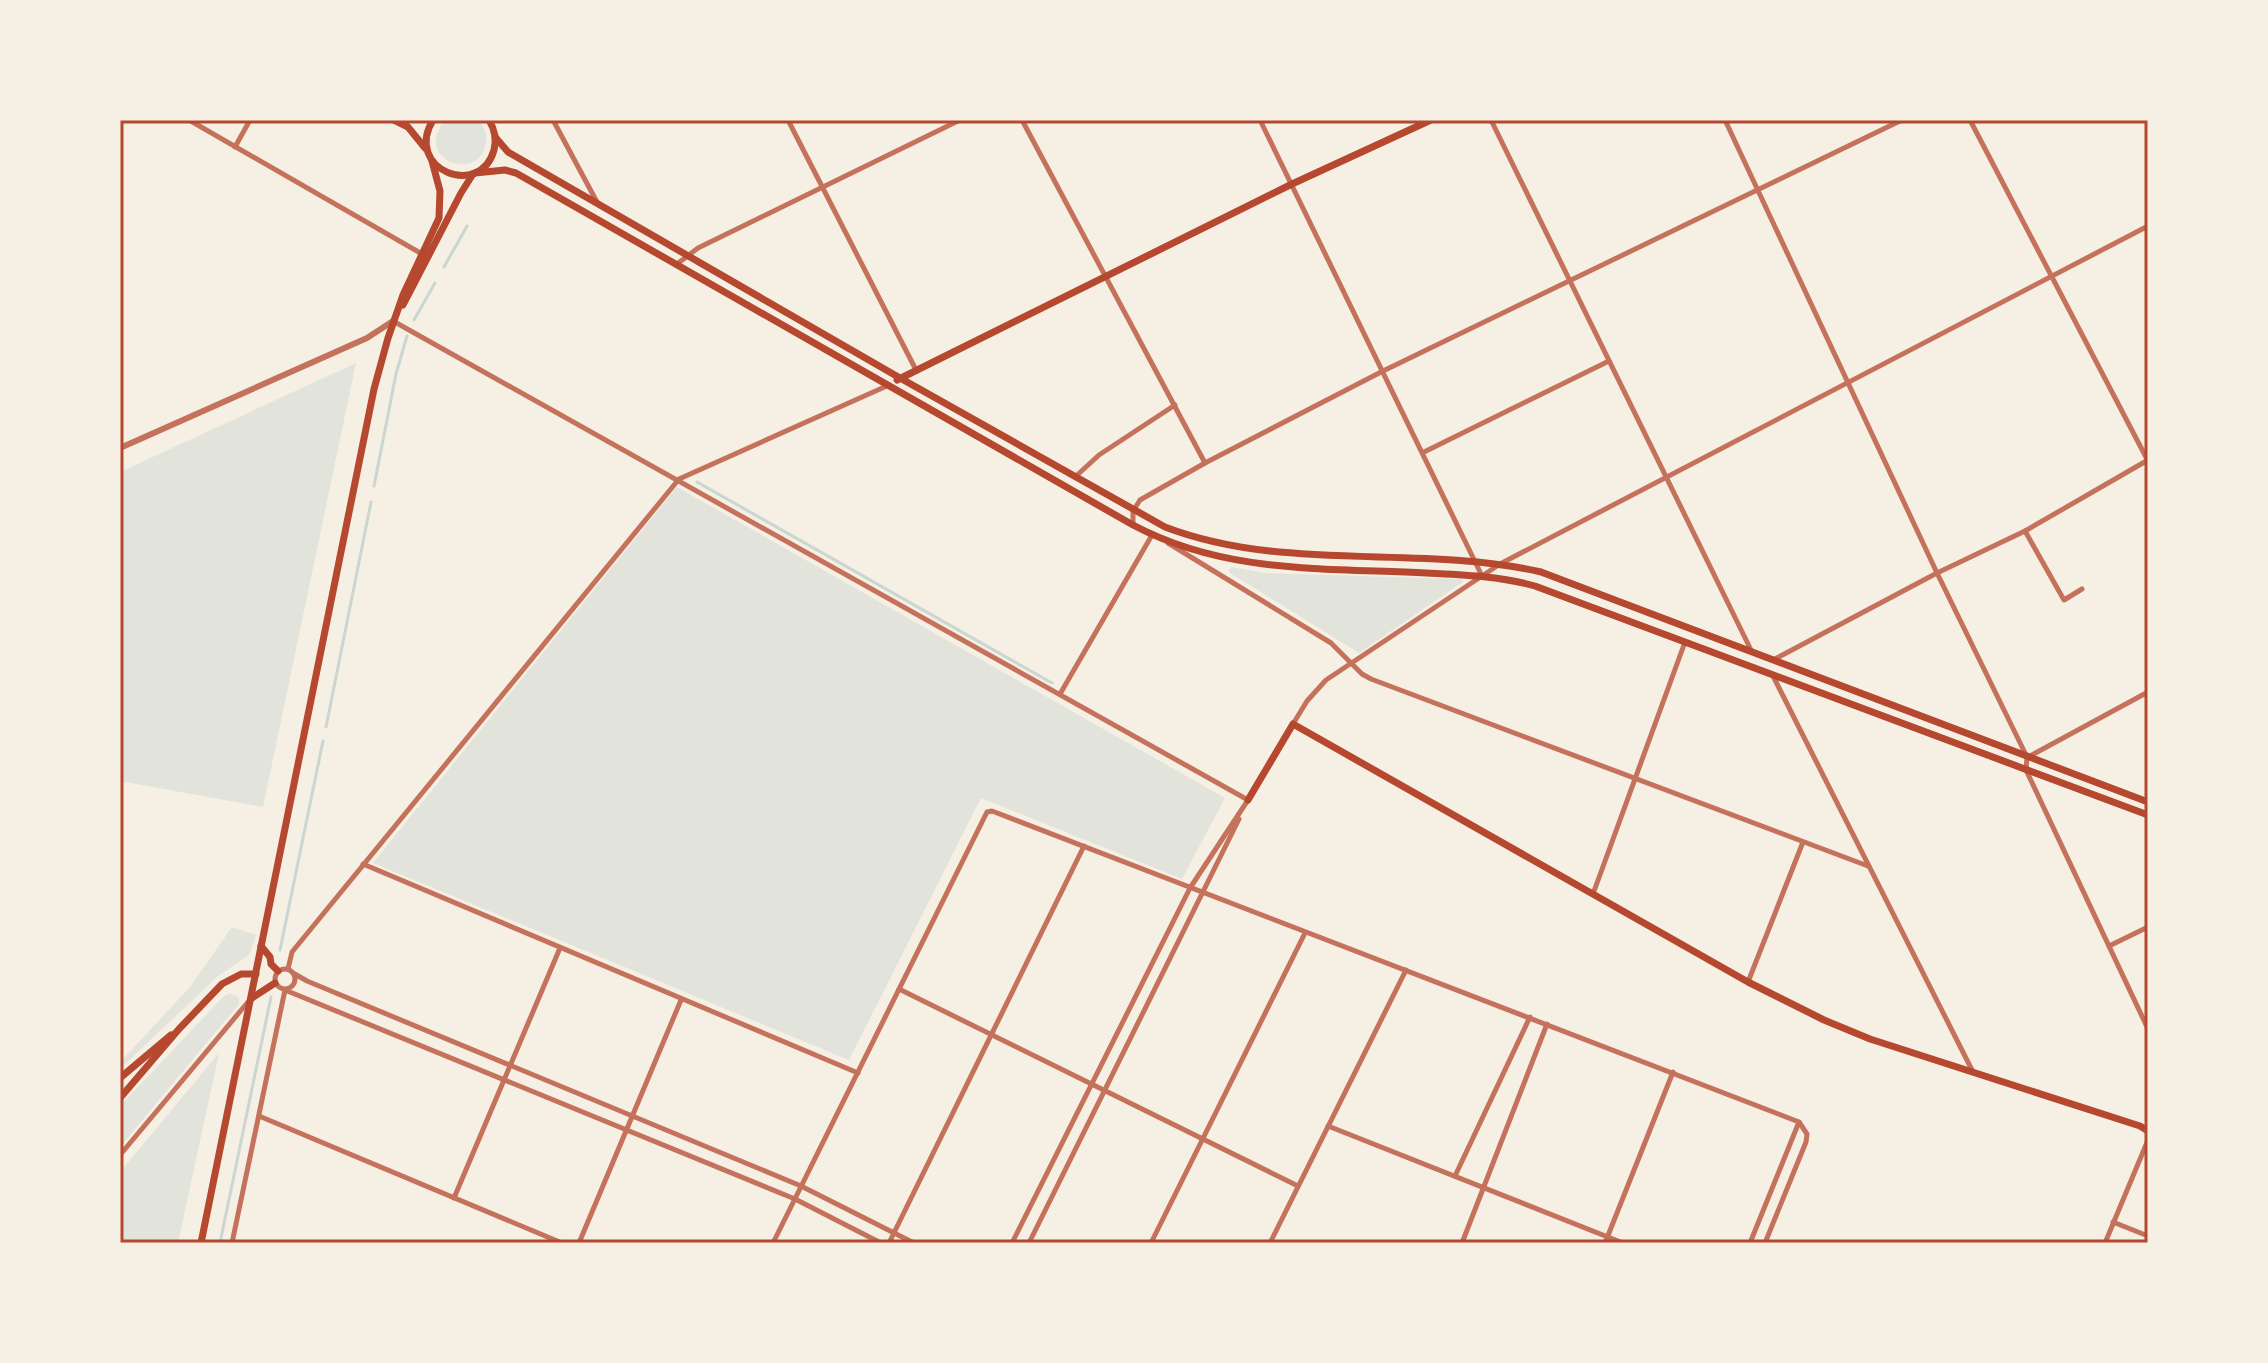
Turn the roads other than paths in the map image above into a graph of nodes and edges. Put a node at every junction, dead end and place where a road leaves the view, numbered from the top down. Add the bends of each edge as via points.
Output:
1 (189, 120) edge
2 (250, 120) edge
3 (394, 120) edge
4 (433, 120) edge
5 (489, 120) edge
6 (495, 120) edge
7 (553, 120) edge
8 (788, 120) edge
9 (960, 120) edge
10 (1022, 120) edge
11 (1260, 120) edge
12 (1431, 120) edge
13 (1491, 120) edge
14 (1725, 120) edge
15 (1902, 120) edge
16 (1970, 120) edge
17 (495, 136) junction
18 (235, 147) junction
19 (428, 152) junction
20 (432, 161) junction
21 (474, 173) junction
22 (1292, 184) junction
23 (823, 188) junction
24 (1757, 191) junction
25 (598, 204) junction
26 (2148, 226) edge
27 (422, 254) junction
28 (687, 256) junction
29 (676, 265) junction
30 (1106, 277) junction
31 (2050, 278) junction
32 (1570, 282) junction
33 (393, 321) junction
34 (1609, 361) junction
35 (916, 370) junction
36 (1383, 371) junction
37 (900, 378) junction
38 (1848, 384) junction
39 (889, 385) junction
40 (1175, 405) junction
41 (120, 448) edge
42 (1424, 452) junction
43 (2148, 461) edge
44 (1205, 463) junction
45 (1074, 477) junction
46 (1666, 478) junction
47 (679, 479) junction
48 (1133, 511) junction
49 (1133, 525) junction
50 (2025, 531) junction
51 (1152, 535) junction
52 (1164, 540) junction
53 (1476, 562) junction
54 (1500, 564) junction
55 (1937, 573) junction
56 (1482, 576) junction
57 (2082, 589) dead end
58 (1685, 641) junction
59 (1752, 653) junction
60 (1773, 660) junction
61 (1351, 664) junction
62 (1772, 673) junction
63 (2148, 692) edge
64 (1060, 694) junction
65 (1293, 724) junction
66 (2027, 757) junction
67 (2026, 770) junction
68 (1636, 778) junction
69 (1248, 800) junction
70 (2148, 802) edge
71 (2148, 815) edge
72 (1803, 842) junction
73 (1084, 846) junction
74 (363, 864) junction
75 (1868, 866) junction
76 (1190, 888) junction
77 (1203, 893) junction
78 (1593, 894) junction
79 (2148, 927) edge
80 (1305, 933) junction
81 (261, 946) junction
82 (2109, 946) junction
83 (560, 948) junction
84 (1406, 970) junction
85 (278, 971) junction
86 (290, 971) junction
87 (256, 974) junction
88 (1748, 982) junction
89 (275, 983) junction
90 (899, 989) junction
91 (285, 990) junction
92 (252, 998) junction
93 (681, 1000) junction
94 (1530, 1017) junction
95 (1547, 1024) junction
96 (179, 1029) junction
97 (2148, 1029) edge
98 (992, 1034) junction
99 (510, 1066) junction
100 (1673, 1072) junction
101 (858, 1073) junction
102 (1973, 1073) junction
103 (120, 1078) edge
104 (504, 1080) junction
105 (1091, 1084) junction
106 (1105, 1091) junction
107 (120, 1098) edge
108 (259, 1116) junction
109 (633, 1116) junction
110 (1799, 1122) junction
111 (1328, 1126) junction
112 (627, 1130) junction
113 (2148, 1131) edge
114 (1203, 1139) junction
115 (2148, 1140) edge
116 (120, 1155) edge
117 (1455, 1176) junction
118 (801, 1186) junction
119 (1298, 1186) junction
120 (1484, 1188) junction
121 (454, 1198) junction
122 (795, 1199) junction
123 (2113, 1222) junction
124 (894, 1233) junction
125 (2148, 1236) edge
126 (1606, 1240) edge
127 (201, 1243) edge
128 (232, 1243) edge
129 (562, 1243) edge
130 (579, 1243) edge
131 (773, 1243) edge
132 (881, 1243) edge
133 (889, 1243) edge
134 (914, 1243) edge
135 (1012, 1243) edge
136 (1029, 1243) edge
137 (1151, 1243) edge
138 (1270, 1243) edge
139 (1462, 1243) edge
140 (1623, 1243) edge
141 (1750, 1243) edge
142 (1765, 1243) edge
143 (2105, 1243) edge

1 - 18 street
2 - 18 street
3 - 19 main road via 408,127
4 - 19 main road via 427,132
5 - 17 main road
6 - 17 main road
7 - 25 street
8 - 23 street
9 - 23 street
10 - 30 street
11 - 22 street
12 - 22 main road
13 - 32 street
14 - 24 street
15 - 24 street
16 - 31 street
17 - 21 main road via 492,156
17 - 25 main road via 508,152
18 - 27 street
19 - 20 main road
20 - 21 main road via 454,175
20 - 27 main road via 440,206
21 - 29 main road via 516,173
21 - 33 main road
22 - 30 main road
22 - 36 street
23 - 28 street
23 - 35 street
24 - 32 street
24 - 38 street
25 - 28 main road
26 - 31 street
27 - 33 main road
28 - 29 street
28 - 37 main road
29 - 39 main road
30 - 35 main road
30 - 40 street
31 - 38 street
31 - 43 street
32 - 34 street
32 - 36 street
33 - 41 street via 367,338
33 - 47 street
33 - 81 main road via 364,437
34 - 42 street
34 - 46 street
35 - 37 main road
36 - 42 street
36 - 44 street
37 - 39 main road
37 - 45 main road
38 - 46 street
38 - 55 street
39 - 47 street
39 - 49 main road
40 - 44 street
40 - 45 street
42 - 53 street
43 - 50 street
44 - 48 street via 1140,500
45 - 48 main road
46 - 54 street
46 - 59 street
47 - 64 street
47 - 74 street
48 - 49 street
48 - 53 main road via 1189,536 1241,548
49 - 51 main road
50 - 55 street
50 - 57 street via 2064,600
51 - 52 main road
51 - 64 street
52 - 56 main road via 1241,562
52 - 61 street via 1331,643
53 - 54 main road
53 - 56 street
54 - 56 street
54 - 59 main road via 1541,572
55 - 60 street
55 - 66 street
56 - 58 main road via 1535,586
56 - 61 street
58 - 62 main road
58 - 68 street
59 - 60 main road
60 - 66 main road
61 - 65 street via 1315,691
61 - 68 street via 1371,679
62 - 67 main road
62 - 75 street
63 - 66 street
64 - 69 street
65 - 69 main road
65 - 78 main road
66 - 67 street
66 - 70 main road
67 - 71 main road
67 - 82 street
68 - 72 street
68 - 78 street
69 - 76 street
69 - 77 street
72 - 75 street
72 - 88 street
73 - 76 street
73 - 90 street via 987,812
73 - 98 street
74 - 83 street
74 - 86 street via 292,952
75 - 102 street
76 - 77 street
76 - 105 street
77 - 80 street
77 - 106 street
78 - 88 main road
79 - 82 street
80 - 84 street
80 - 114 street
81 - 85 main road
81 - 87 main road
82 - 97 street
83 - 93 street
83 - 99 street
84 - 94 street
84 - 111 street
85 - 86 street
85 - 89 street
86 - 91 street via 295,982
86 - 99 street
87 - 92 main road
87 - 96 main road via 241,974 222,984
88 - 102 main road via 1870,1039
89 - 91 street
89 - 92 main road
90 - 98 street
90 - 101 street
91 - 104 street
91 - 108 street
92 - 116 street
92 - 127 main road
93 - 101 street
93 - 109 street
94 - 95 street
94 - 117 street
95 - 100 street
95 - 120 street
96 - 103 main road
96 - 107 main road
98 - 105 street
98 - 124 street
99 - 104 street
99 - 109 street
100 - 110 street
100 - 126 street
101 - 118 street
102 - 113 main road
104 - 112 street
104 - 121 street
105 - 106 street
105 - 135 street
106 - 114 street
106 - 136 street
108 - 121 street
108 - 128 street
109 - 112 street
109 - 118 street
110 - 141 street
110 - 142 street via 1806,1142
111 - 117 street
111 - 119 street
112 - 122 street
112 - 130 street
114 - 119 street
114 - 137 street
115 - 123 street
117 - 120 street
118 - 122 street
118 - 124 street
119 - 138 street
120 - 126 street
120 - 139 street
121 - 129 street
122 - 131 street
122 - 132 street
123 - 125 street
123 - 143 street
124 - 133 street
124 - 134 street
126 - 140 street

